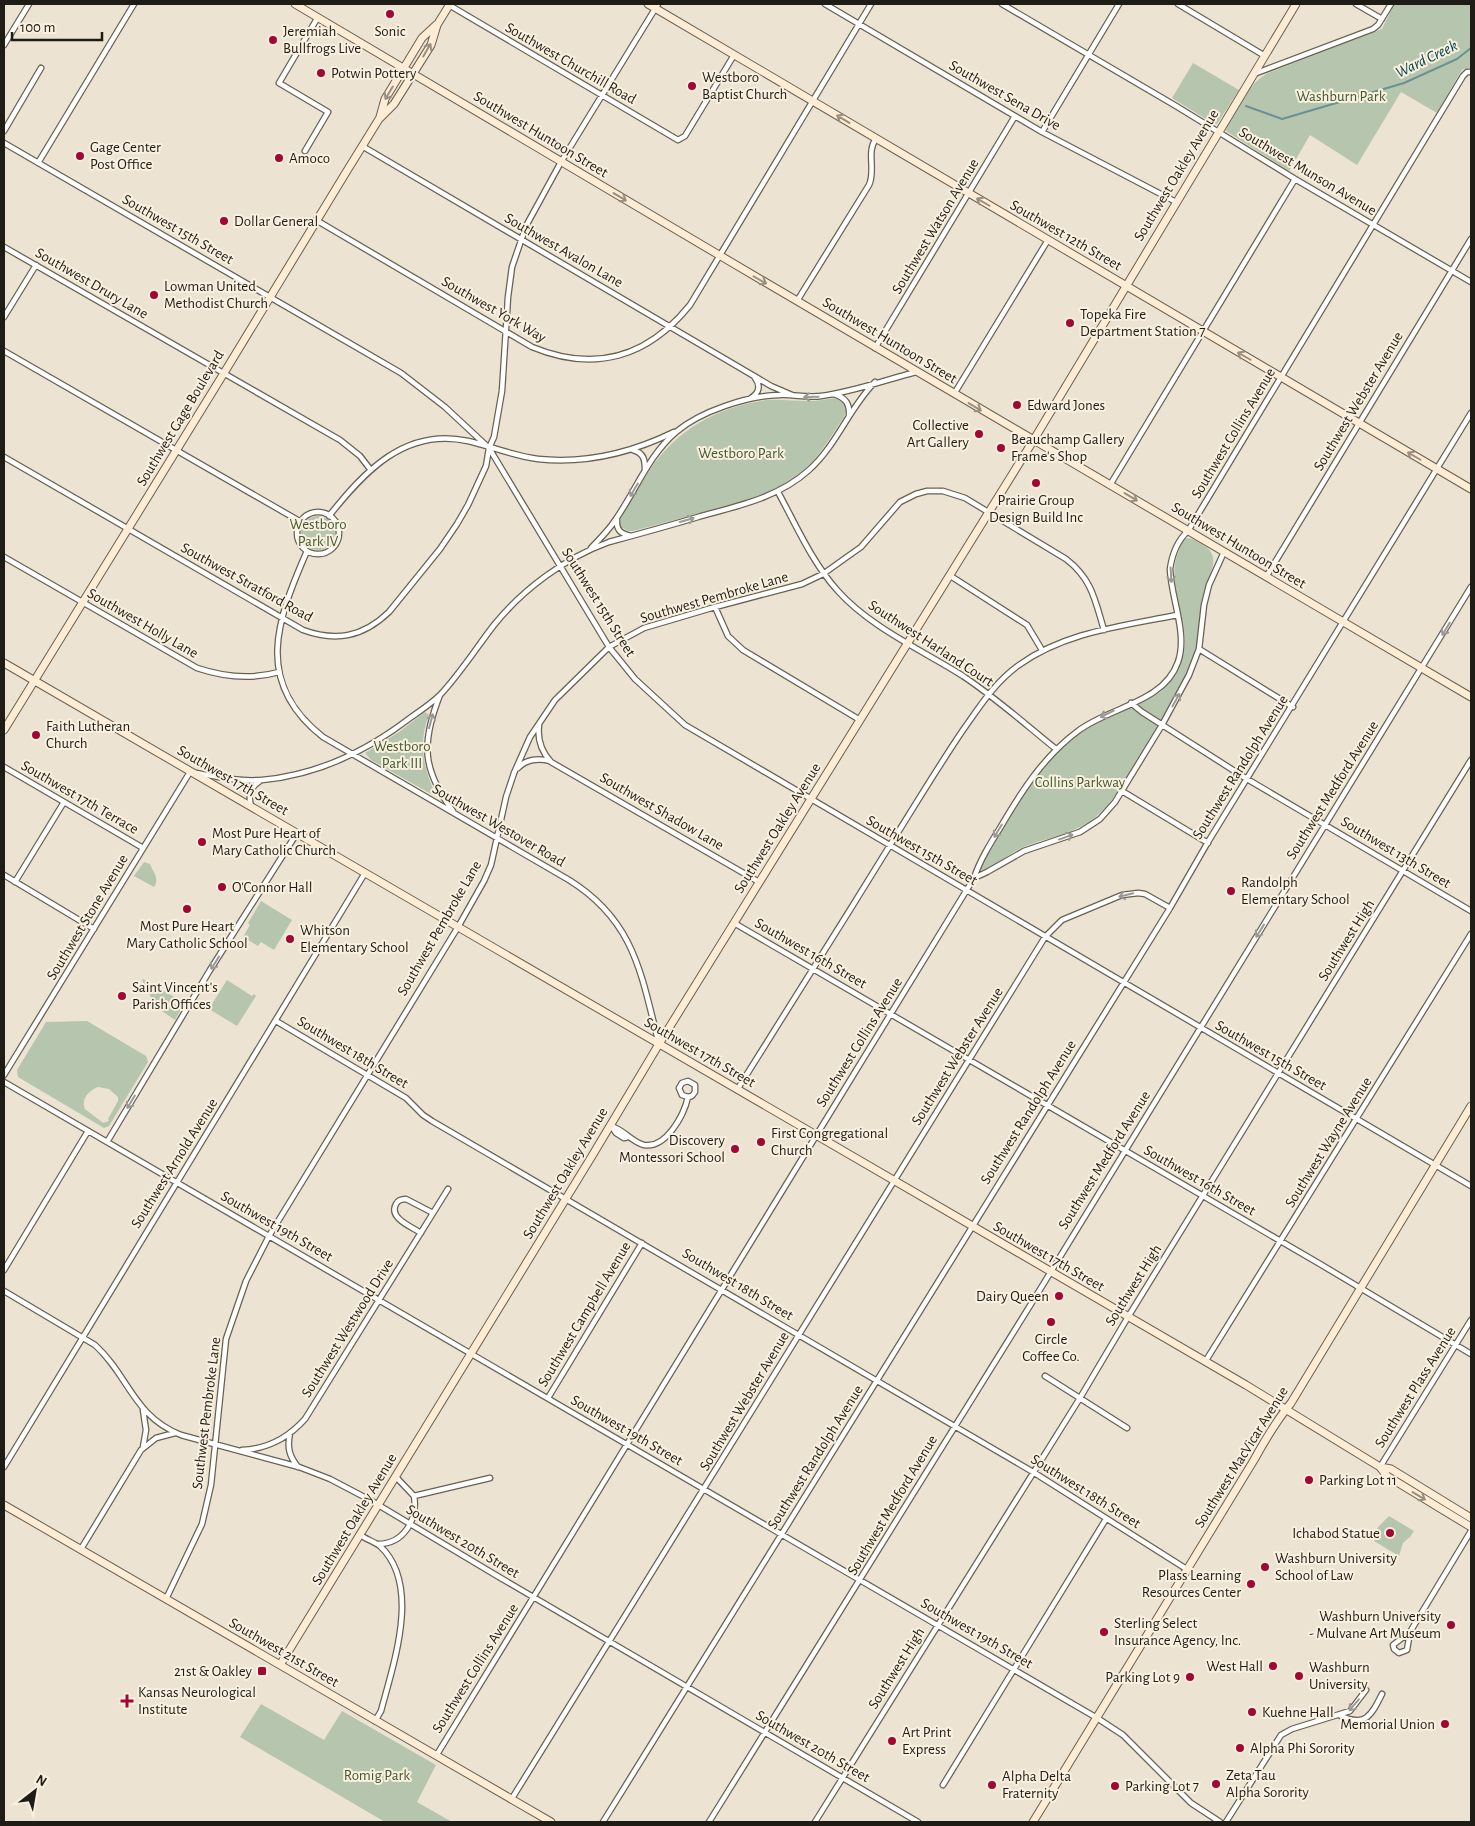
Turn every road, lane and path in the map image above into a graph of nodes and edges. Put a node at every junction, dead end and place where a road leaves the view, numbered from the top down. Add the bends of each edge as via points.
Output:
1 (29, 4) edge
2 (134, 4) edge
3 (295, 4) edge
4 (449, 4) edge
5 (648, 4) edge
6 (825, 4) edge
7 (871, 4) edge
8 (1002, 4) edge
9 (1119, 4) edge
10 (1178, 4) edge
11 (1296, 4) edge
12 (1356, 4) edge
13 (1391, 4) edge
14 (656, 6) edge
15 (318, 17) junction
16 (1382, 19) junction
17 (859, 24) junction
18 (437, 25) junction
19 (4, 45) edge
20 (1089, 54) junction
21 (734, 55) junction
22 (1265, 56) junction
23 (41, 68) dead end
24 (404, 68) junction
25 (1469, 72) edge
26 (413, 74) junction
27 (1254, 75) junction
28 (602, 96) junction
29 (812, 101) junction
30 (1015, 116) junction
31 (379, 119) junction
32 (4, 131) edge
33 (1042, 132) junction
34 (1219, 132) junction
35 (876, 139) junction
36 (4, 143) edge
37 (362, 146) junction
38 (305, 151) dead end
39 (561, 162) junction
40 (38, 163) junction
41 (1295, 179) junction
42 (969, 194) junction
43 (1176, 202) junction
44 (316, 220) junction
45 (1374, 225) junction
46 (520, 239) junction
47 (1471, 239) edge
48 (1048, 240) junction
49 (4, 247) edge
50 (719, 255) junction
51 (36, 265) junction
52 (1452, 271) junction
53 (1471, 282) edge
54 (1126, 286) junction
55 (270, 297) junction
56 (797, 301) junction
57 (4, 317) edge
58 (671, 327) junction
59 (506, 332) junction
60 (1203, 332) junction
61 (875, 348) junction
62 (4, 351) edge
63 (916, 372) junction
64 (224, 373) junction
65 (753, 375) junction
66 (1281, 378) junction
67 (875, 382) junction
68 (833, 394) junction
69 (954, 394) junction
70 (792, 395) junction
71 (750, 399) junction
72 (1471, 413) edge
73 (849, 417) junction
74 (1359, 423) junction
75 (677, 431) junction
76 (1033, 440) junction
77 (489, 448) junction
78 (631, 450) junction
79 (176, 451) junction
80 (4, 457) edge
81 (370, 468) junction
82 (1437, 469) junction
83 (645, 471) junction
84 (1110, 485) junction
85 (1471, 489) edge
86 (778, 492) junction
87 (989, 511) junction
88 (329, 516) junction
89 (617, 519) junction
90 (301, 522) junction
91 (128, 529) junction
92 (1188, 531) junction
93 (632, 536) junction
94 (590, 549) junction
95 (308, 551) junction
96 (1224, 552) junction
97 (4, 557) edge
98 (561, 566) junction
99 (823, 574) junction
100 (949, 575) junction
101 (1266, 577) junction
102 (1471, 587) edge
103 (82, 602) junction
104 (715, 607) junction
105 (1177, 615) junction
106 (282, 618) junction
107 (1344, 623) junction
108 (1104, 630) junction
109 (908, 642) junction
110 (609, 647) junction
111 (1199, 649) junction
112 (1042, 650) junction
113 (4, 663) edge
114 (1422, 668) junction
115 (279, 672) junction
116 (34, 681) junction
117 (440, 694) junction
118 (988, 694) junction
119 (1471, 697) edge
120 (1131, 703) junction
121 (1293, 706) junction
122 (860, 720) junction
123 (540, 722) junction
124 (1162, 725) junction
125 (4, 730) edge
126 (1056, 749) junction
127 (354, 754) junction
128 (1471, 760) edge
129 (551, 762) junction
130 (4, 767) edge
131 (190, 772) junction
132 (514, 773) junction
133 (1248, 779) junction
134 (261, 780) junction
135 (1122, 791) junction
136 (810, 800) junction
137 (64, 802) junction
138 (251, 807) junction
139 (456, 814) junction
140 (1325, 825) junction
141 (297, 833) junction
142 (498, 838) junction
143 (1208, 843) junction
144 (890, 846) junction
145 (143, 848) junction
146 (1403, 871) junction
147 (365, 873) junction
148 (4, 875) edge
149 (974, 878) junction
150 (15, 882) junction
151 (759, 882) junction
152 (966, 891) junction
153 (1170, 908) junction
154 (1471, 911) edge
155 (734, 923) junction
156 (458, 927) junction
157 (94, 929) junction
158 (1471, 934) edge
159 (1045, 937) junction
160 (813, 968) junction
161 (1123, 983) junction
162 (890, 1014) junction
163 (276, 1021) junction
164 (1200, 1028) junction
165 (659, 1044) junction
166 (969, 1061) junction
167 (1279, 1073) junction
168 (4, 1075) edge
169 (367, 1075) junction
170 (4, 1082) edge
171 (737, 1090) junction
172 (688, 1097) dead end
173 (1046, 1106) junction
174 (1471, 1106) edge
175 (1356, 1119) junction
176 (611, 1126) junction
177 (88, 1131) junction
178 (816, 1136) junction
179 (107, 1142) junction
180 (1125, 1151) junction
181 (1436, 1165) junction
182 (894, 1181) junction
183 (177, 1182) junction
184 (1471, 1186) edge
185 (448, 1189) dead end
186 (1202, 1196) junction
187 (565, 1200) junction
188 (433, 1213) junction
189 (972, 1227) junction
190 (421, 1233) junction
191 (269, 1236) junction
192 (1281, 1241) junction
193 (642, 1243) junction
194 (4, 1270) edge
195 (1050, 1272) junction
196 (1361, 1288) junction
197 (721, 1289) junction
198 (4, 1291) edge
199 (379, 1300) junction
200 (1128, 1317) junction
201 (1471, 1320) edge
202 (799, 1335) junction
203 (82, 1337) junction
204 (1456, 1345) junction
205 (471, 1354) junction
206 (1471, 1354) edge
207 (1205, 1362) junction
208 (1045, 1376) dead end
209 (877, 1380) junction
210 (548, 1398) junction
211 (1080, 1398) junction
212 (142, 1409) junction
213 (1285, 1410) junction
214 (955, 1426) junction
215 (1127, 1428) dead end
216 (175, 1432) junction
217 (290, 1434) junction
218 (215, 1444) junction
219 (627, 1444) junction
220 (141, 1450) junction
221 (236, 1450) junction
222 (4, 1467) edge
223 (299, 1467) junction
224 (1380, 1467) junction
225 (1033, 1472) junction
226 (396, 1477) junction
227 (490, 1478) dead end
228 (704, 1489) junction
229 (414, 1496) junction
230 (4, 1505) edge
231 (378, 1505) junction
232 (1471, 1518) edge
233 (1106, 1519) junction
234 (410, 1525) junction
235 (1471, 1527) edge
236 (1471, 1531) edge
237 (360, 1535) junction
238 (782, 1535) junction
239 (378, 1544) junction
240 (80, 1549) junction
241 (1188, 1570) junction
242 (861, 1580) junction
243 (533, 1597) junction
244 (166, 1599) junction
245 (937, 1625) junction
246 (1410, 1632) junction
247 (610, 1642) junction
248 (280, 1666) junction
249 (1014, 1669) junction
250 (687, 1687) junction
251 (1366, 1690) dead end
252 (1382, 1694) dead end
253 (1339, 1715) junction
254 (1097, 1718) junction
255 (375, 1721) junction
256 (766, 1732) junction
257 (436, 1756) junction
258 (843, 1777) junction
259 (943, 1785) dead end
260 (511, 1800) junction
261 (551, 1822) edge
262 (603, 1822) edge
263 (709, 1822) edge
264 (815, 1822) edge
265 (918, 1822) edge
266 (1033, 1822) edge
267 (1220, 1822) edge
268 (1226, 1822) edge

1 - 19 street
2 - 40 street
3 - 15 main road, Southwest Huntoon Street
4 - 18 main road, Southwest Gage Boulevard
4 - 28 street, Southwest Churchill Road
5 - 14 main road, Southwest 12th Street
6 - 17 street, Southwest Sena Drive
7 - 17 street, Southwest York Way
8 - 20 street, Southwest Munson Avenue
9 - 20 street
10 - 22 street
11 - 22 main road, Southwest Oakley Avenue
12 - 16 street
13 - 16 street
14 - 21 main road, Southwest 12th Street
14 - 28 street, Southwest Stratford Road
15 - 24 main road, Southwest Huntoon Street
15 - 38 street via 279,83 328,112
16 - 27 street via 1373,29
17 - 29 street, Southwest York Way
17 - 30 street, Southwest Sena Drive
18 - 24 main road, Southwest Gage Boulevard via 422,38
26 -> 18 main road, Southwest Gage Boulevard via 431,45
20 - 33 street
20 - 34 street, Southwest Munson Avenue
21 - 28 street, Southwest Churchill Road via 680,140
21 - 29 main road, Southwest 12th Street
22 - 27 main road, Southwest Oakley Avenue
23 - 32 street
24 - 26 main road, Southwest Huntoon Street
24 -> 31 main road, Southwest Gage Boulevard via 385,99
25 - 45 street, Southwest Collins Avenue via 1463,76
26 - 31 main road, Southwest Gage Boulevard via 394,104
26 - 39 main road, Southwest Huntoon Street
27 - 34 main road, Southwest Oakley Avenue
28 - 39 street, Southwest Stratford Road
35 -> 29 main road, Southwest 12th Street
29 - 50 street, Southwest York Way
30 - 33 street, Southwest Sena Drive
30 - 42 street, Southwest Watson Avenue
31 - 37 main road, Southwest Gage Boulevard
33 - 43 street, Southwest Sena Drive
34 - 41 street, Southwest Munson Avenue
34 - 43 main road, Southwest Oakley Avenue
35 - 42 main road, Southwest 12th Street
35 - 56 street via 872,147 869,185
36 - 40 street, Southwest 15th Street
37 - 44 main road, Southwest Gage Boulevard
37 - 46 street, Southwest Avalon Lane
39 - 46 street, Southwest Stratford Road
39 -> 50 main road, Southwest Huntoon Street
40 - 55 street, Southwest 15th Street
41 - 45 street, Southwest Munson Avenue
41 - 60 street
48 -> 42 main road, Southwest 12th Street
42 - 61 street, Southwest Watson Avenue
43 - 54 main road, Southwest Oakley Avenue
44 - 55 main road, Southwest Gage Boulevard
44 - 59 street, Southwest York Way
45 - 52 street, Southwest Munson Avenue
45 - 66 street, Southwest Collins Avenue
46 - 58 street, Southwest Avalon Lane
46 - 59 street, Southwest Stratford Road via 512,267
47 - 52 street, Southwest Webster Avenue
48 - 54 main road, Southwest 12th Street
48 - 69 street
49 - 51 street, Southwest Drury Lane
50 -> 56 main road, Southwest Huntoon Street
50 - 58 street, Southwest York Way via 690,305
51 - 57 street
51 - 64 street, Southwest Drury Lane
52 - 53 street, Southwest Munson Avenue
52 - 74 street, Southwest Webster Avenue
54 - 60 main road, Southwest 12th Street
54 - 76 main road, Southwest Oakley Avenue
55 - 64 main road, Southwest Gage Boulevard
55 - 77 street, Southwest 15th Street via 401,373 445,407
56 - 61 main road, Southwest Huntoon Street
58 - 59 street, Southwest York Way via 626,353 585,360 546,353
58 - 65 street, Southwest Avalon Lane
59 - 77 street, Southwest Stratford Road via 500,406
66 -> 60 main road, Southwest 12th Street
60 - 84 street
61 - 63 main road, Southwest Huntoon Street
62 - 79 street
63 - 67 street
63 - 69 main road, Southwest Huntoon Street
64 - 79 main road, Southwest Gage Boulevard
64 - 81 street, Southwest Drury Lane via 340,440
65 - 70 street, Southwest Avalon Lane
65 - 71 street via 759,382 759,388
66 - 74 main road, Southwest 12th Street
66 - 92 street, Southwest Collins Avenue
67 - 68 street
67 - 73 street
68 -> 70 street
68 - 73 street via 848,404
69 -> 76 main road, Southwest Huntoon Street
70 - 71 street
71 - 75 street via 718,408
72 - 82 street, Southwest Randolph Avenue
73 - 86 street via 822,457
82 -> 74 main road, Southwest 12th Street
74 - 101 street, Southwest Webster Avenue
75 - 78 street
75 - 83 street
76 - 84 main road, Southwest Huntoon Street
76 - 87 main road, Southwest Oakley Avenue
77 - 78 street via 556,460 590,459
77 - 81 street via 468,441 438,439 393,452
77 - 98 street, Southwest 15th Street
77 - 106 street, Southwest Stratford Road via 486,466 457,524 425,569 379,621 348,636 334,636 316,634
78 - 83 street via 644,458
79 - 90 street
79 - 91 main road, Southwest Gage Boulevard
80 - 91 street, Southwest Stratford Road
81 - 88 street
82 - 85 main road, Southwest 12th Street
82 - 107 street, Southwest Randolph Avenue
83 -> 89 street
84 -> 92 main road, Southwest Huntoon Street
93 -> 86 street
86 - 99 street, Southwest Harland Court
87 - 99 street, Southwest Pembroke Lane via 943,491 916,494 894,507 861,547
87 - 100 main road, Southwest Oakley Avenue
87 - 108 street, Southwest Pembroke Lane via 1074,565 1089,584
88 - 90 street via 315,513
88 - 95 street via 338,526 336,544 323,553
89 - 93 street via 618,530
89 - 94 street
90 - 95 street via 298,536
91 - 103 main road, Southwest Gage Boulevard
91 - 106 street, Southwest Stratford Road
92 - 96 main road, Southwest Huntoon Street
92 -> 105 street, Southwest Collins Avenue via 1178,542 1171,561 1170,578
93 - 94 street
94 - 98 street
95 - 106 street, Southwest Westover Road
96 - 101 main road, Southwest Huntoon Street
96 - 111 street via 1206,598
97 - 103 street, Southwest Holly Lane
98 - 110 street, Southwest 15th Street
98 - 117 street via 509,608
99 - 104 street, Southwest Pembroke Lane via 802,584
99 - 109 street, Southwest Harland Court via 861,613
100 - 109 main road, Southwest Oakley Avenue
100 - 112 street via 1027,625
101 - 107 main road, Southwest Huntoon Street
102 -> 114 street, Southwest Medford Avenue
103 - 115 street, Southwest Holly Lane via 197,668 238,677
103 - 116 main road, Southwest Gage Boulevard
104 - 110 street, Southwest Pembroke Lane via 644,628
104 - 122 street via 728,636 743,650
105 - 108 street
105 - 120 street, Southwest Collins Avenue via 1181,644 1175,669 1157,691
106 - 115 street, Southwest Westover Road via 277,646
107 - 114 main road, Southwest Huntoon Street
107 - 121 street, Southwest Randolph Avenue
108 - 112 street
109 - 118 street, Southwest Harland Court
109 - 122 main road, Southwest Oakley Avenue
110 - 123 street, Southwest Pembroke Lane via 555,700
110 - 136 street, Southwest 15th Street via 634,679 685,726
111 - 121 street
124 -> 111 street
112 - 118 street via 1008,673
113 - 116 main road, Southwest 17th Street
114 - 119 main road, Southwest Huntoon Street
114 - 140 street, Southwest Medford Avenue
115 - 127 street, Southwest Westover Road via 288,699 302,718 323,737
116 - 125 main road, Southwest Gage Boulevard
116 - 131 main road, Southwest 17th Street
117 - 127 street via 394,730
139 -> 117 street via 437,788 428,756 429,724
118 - 126 street, Southwest Harland Court
118 - 144 street via 941,762
120 - 124 street, Southwest 13th Street
120 -> 126 street, Southwest Collins Avenue via 1092,721
121 - 133 street, Southwest Randolph Avenue
122 - 136 main road, Southwest Oakley Avenue
123 - 129 street via 540,745
123 - 132 street, Southwest Pembroke Lane
124 - 133 street, Southwest 13th Street
124 - 135 street
126 -> 149 street, Southwest Collins Avenue via 1014,805 982,858
127 - 134 street via 305,772
127 - 139 street, Southwest Westover Road
128 - 146 street, Southwest High
129 - 132 street, Southwest Shadow Lane via 542,759 526,762
129 - 151 street, Southwest Shadow Lane
130 - 137 street, Southwest 17th Terrace
131 - 134 street
131 - 138 main road, Southwest 17th Street
131 - 145 street, Southwest Stone Avenue
132 - 142 street, Southwest Pembroke Lane
133 - 140 street, Southwest 13th Street
133 - 143 street, Southwest Randolph Avenue
134 - 138 street via 253,784 250,792
135 - 143 street
149 -> 135 street via 1024,851 1092,825
136 - 144 street, Southwest 15th Street
136 - 151 main road, Southwest Oakley Avenue
137 - 145 street, Southwest 17th Terrace
137 - 150 street
138 - 141 main road, Southwest 17th Street
139 - 142 street, Southwest Westover Road
140 - 146 street, Southwest 13th Street
140 -> 164 street, Southwest Medford Avenue
141 - 147 main road, Southwest 17th Street
141 -> 179 street
142 - 156 street, Southwest Pembroke Lane via 484,881
142 - 165 street, Southwest Westover Road via 579,886 613,918 637,961
143 - 153 street, Southwest Randolph Avenue
144 - 152 street, Southwest 15th Street
144 - 160 street
145 - 157 street, Southwest Stone Avenue
146 - 154 street, Southwest 13th Street
146 - 167 street, Southwest High
147 - 156 main road, Southwest 17th Street
147 - 163 street, Southwest Arnold Avenue
148 - 150 street
149 - 152 street, Southwest Collins Avenue
150 - 157 street
151 - 155 main road, Southwest Oakley Avenue
152 - 159 street, Southwest 15th Street
152 - 162 street, Southwest Collins Avenue
153 -> 159 street, Southwest Webster Avenue via 1145,894 1122,895 1062,920
153 - 161 street, Southwest Randolph Avenue
155 - 160 street, Southwest 16th Street
155 - 165 main road, Southwest Oakley Avenue
156 - 165 main road, Southwest 17th Street
156 - 169 street, Southwest Pembroke Lane
157 - 168 street, Southwest Stone Avenue
158 - 175 street, Southwest Wayne Avenue
159 - 161 street, Southwest 15th Street
159 - 166 street, Southwest Webster Avenue
160 - 162 street, Southwest 16th Street
160 - 171 street
161 - 164 street, Southwest 15th Street
161 - 173 street, Southwest Randolph Avenue
162 - 166 street, Southwest 16th Street
162 - 178 street, Southwest Collins Avenue
163 - 169 street, Southwest 18th Street
163 - 183 street, Southwest Arnold Avenue
164 - 167 street, Southwest 15th Street
164 - 180 street, Southwest Medford Avenue
165 - 171 main road, Southwest 17th Street
165 - 176 main road, Southwest Oakley Avenue
166 - 173 street, Southwest 16th Street
166 - 182 street, Southwest Webster Avenue
167 - 175 street, Southwest 15th Street
167 - 186 street, Southwest High
169 - 187 street, Southwest 18th Street via 406,1098 432,1121
169 - 191 street, Southwest Pembroke Lane
170 - 177 street, Southwest 19th Street
171 - 178 main road, Southwest 17th Street
172 - 176 street via 686,1106 661,1142 644,1145 624,1138
173 - 180 street, Southwest 16th Street
173 - 189 street, Southwest Randolph Avenue
174 - 181 main road, Southwest MacVicar Avenue
175 - 181 street, Southwest 15th Street
175 - 192 street, Southwest Wayne Avenue
176 - 187 main road, Southwest Oakley Avenue
177 - 179 street, Southwest 19th Street
177 - 194 street
178 - 182 main road, Southwest 17th Street
178 - 197 street, Southwest Collins Avenue
179 - 183 street, Southwest 19th Street
180 - 186 street, Southwest 16th Street
180 - 195 street, Southwest Medford Avenue
181 - 184 street, Southwest 15th Street
181 - 196 main road, Southwest MacVicar Avenue
182 - 189 main road, Southwest 17th Street
182 - 202 street, Southwest Webster Avenue
183 - 191 street, Southwest 19th Street
183 - 203 street, Southwest Arnold Avenue
185 - 188 street, Southwest Westwood Drive
186 - 192 street, Southwest 16th Street
186 - 200 street, Southwest High
187 - 193 street, Southwest 18th Street
187 - 205 main road, Southwest Oakley Avenue
188 - 190 street, Southwest Westwood Drive
188 - 190 street via 406,1198 395,1205 398,1218
189 - 195 main road, Southwest 17th Street
189 - 209 street, Southwest Randolph Avenue
190 - 199 street, Southwest Westwood Drive
191 - 199 street, Southwest 19th Street
191 - 218 street, Southwest Pembroke Lane via 246,1281 226,1339
192 - 196 street, Southwest 16th Street
192 - 207 street, Southwest Wayne Avenue
193 - 197 street, Southwest 18th Street
193 - 210 street, Southwest Campbell Avenue
195 - 200 main road, Southwest 17th Street
195 - 214 street, Southwest Medford Avenue
196 - 204 street, Southwest 16th Street
196 - 213 main road, Southwest MacVicar Avenue
197 - 202 street, Southwest 18th Street
197 - 219 street, Southwest Collins Avenue
198 - 203 street, Southwest 20th Street
199 - 205 street, Southwest 19th Street
199 - 217 street, Southwest Westwood Drive via 309,1414
200 - 207 main road, Southwest 17th Street
200 - 211 street, Southwest High
201 - 204 street, Southwest Plass Avenue
202 - 209 street, Southwest 18th Street
202 - 228 street, Southwest Webster Avenue
203 - 212 street, Southwest 20th Street via 106,1356
203 - 222 street, Southwest Arnold Avenue
204 - 206 street, Southwest 16th Street
204 - 224 street, Southwest Plass Avenue
205 - 210 street, Southwest 19th Street
205 - 226 main road, Southwest Oakley Avenue
207 - 213 main road, Southwest 17th Street
208 - 211 street
209 - 214 street, Southwest 18th Street
209 - 238 street, Southwest Randolph Avenue
210 - 219 street, Southwest 19th Street
211 - 215 street
211 - 225 street, Southwest High
212 - 216 street, Southwest 20th Street
212 - 220 street via 146,1430
213 - 224 main road, Southwest 17th Street
213 - 241 main road, Southwest MacVicar Avenue
214 - 225 street, Southwest 18th Street
214 - 242 street, Southwest Medford Avenue
216 - 218 street, Southwest 20th Street
216 - 220 street via 156,1438
217 - 221 street, Southwest Westwood Drive via 261,1448
217 - 223 street via 288,1447
218 - 221 street, Southwest 20th Street
218 - 244 street, Southwest Pembroke Lane via 202,1524
219 - 228 street, Southwest 19th Street
219 - 243 street, Southwest Collins Avenue
220 - 240 street
221 - 223 street, Southwest 20th Street
223 - 231 street, Southwest 20th Street via 330,1479
224 - 232 main road, Southwest 17th Street via 1391,1469
224 -> 235 main road, Southwest 17th Street via 1387,1476
225 - 233 street, Southwest 18th Street
225 - 245 street, Southwest High
226 - 229 street
226 - 231 main road, Southwest Oakley Avenue
227 - 229 street
228 - 238 street, Southwest 19th Street
228 - 247 street, Southwest Webster Avenue
229 - 234 street via 415,1510
230 - 240 main road, Southwest 21st Street
231 - 234 street, Southwest 20th Street
231 - 237 main road, Southwest Oakley Avenue
233 - 241 street, Southwest 18th Street
233 - 249 street
234 - 239 street via 399,1538
234 - 243 street, Southwest 20th Street
236 - 246 street
237 - 239 street
237 - 248 main road, Southwest Oakley Avenue
238 - 242 street, Southwest 19th Street
238 - 250 street, Southwest Randolph Avenue
239 - 255 street via 397,1572 401,1610 396,1655 381,1711
240 - 244 main road, Southwest 21st Street
241 - 254 main road, Southwest MacVicar Avenue
242 - 245 street, Southwest 19th Street
242 - 256 street, Southwest Medford Avenue
243 - 247 street, Southwest 20th Street
243 - 257 street, Southwest Collins Avenue
244 - 248 main road, Southwest 21st Street
245 - 249 street, Southwest 19th Street
245 - 258 street, Southwest High
246 - 246 street via 1393,1645 1399,1653 1407,1650
247 - 250 street, Southwest 20th Street
247 - 260 street, Southwest Webster Avenue
248 - 255 main road, Southwest 21st Street
249 - 254 street, Southwest 19th Street
249 - 259 street
250 - 256 street, Southwest 20th Street
250 - 262 street, Southwest Randolph Avenue
251 -> 253 street via 1352,1709
252 - 253 street via 1373,1712 1365,1719 1354,1721
253 - 268 street via 1281,1735
254 - 266 main road, Southwest MacVicar Avenue
254 - 267 street, Southwest 19th Street via 1123,1735 1191,1803
255 - 257 main road, Southwest 21st Street
256 - 258 street, Southwest 20th Street
256 - 263 street, Southwest Medford Avenue
257 - 260 main road, Southwest 21st Street
258 - 264 street, Southwest High
258 - 265 street, Southwest 20th Street
260 - 261 main road, Southwest 21st Street

